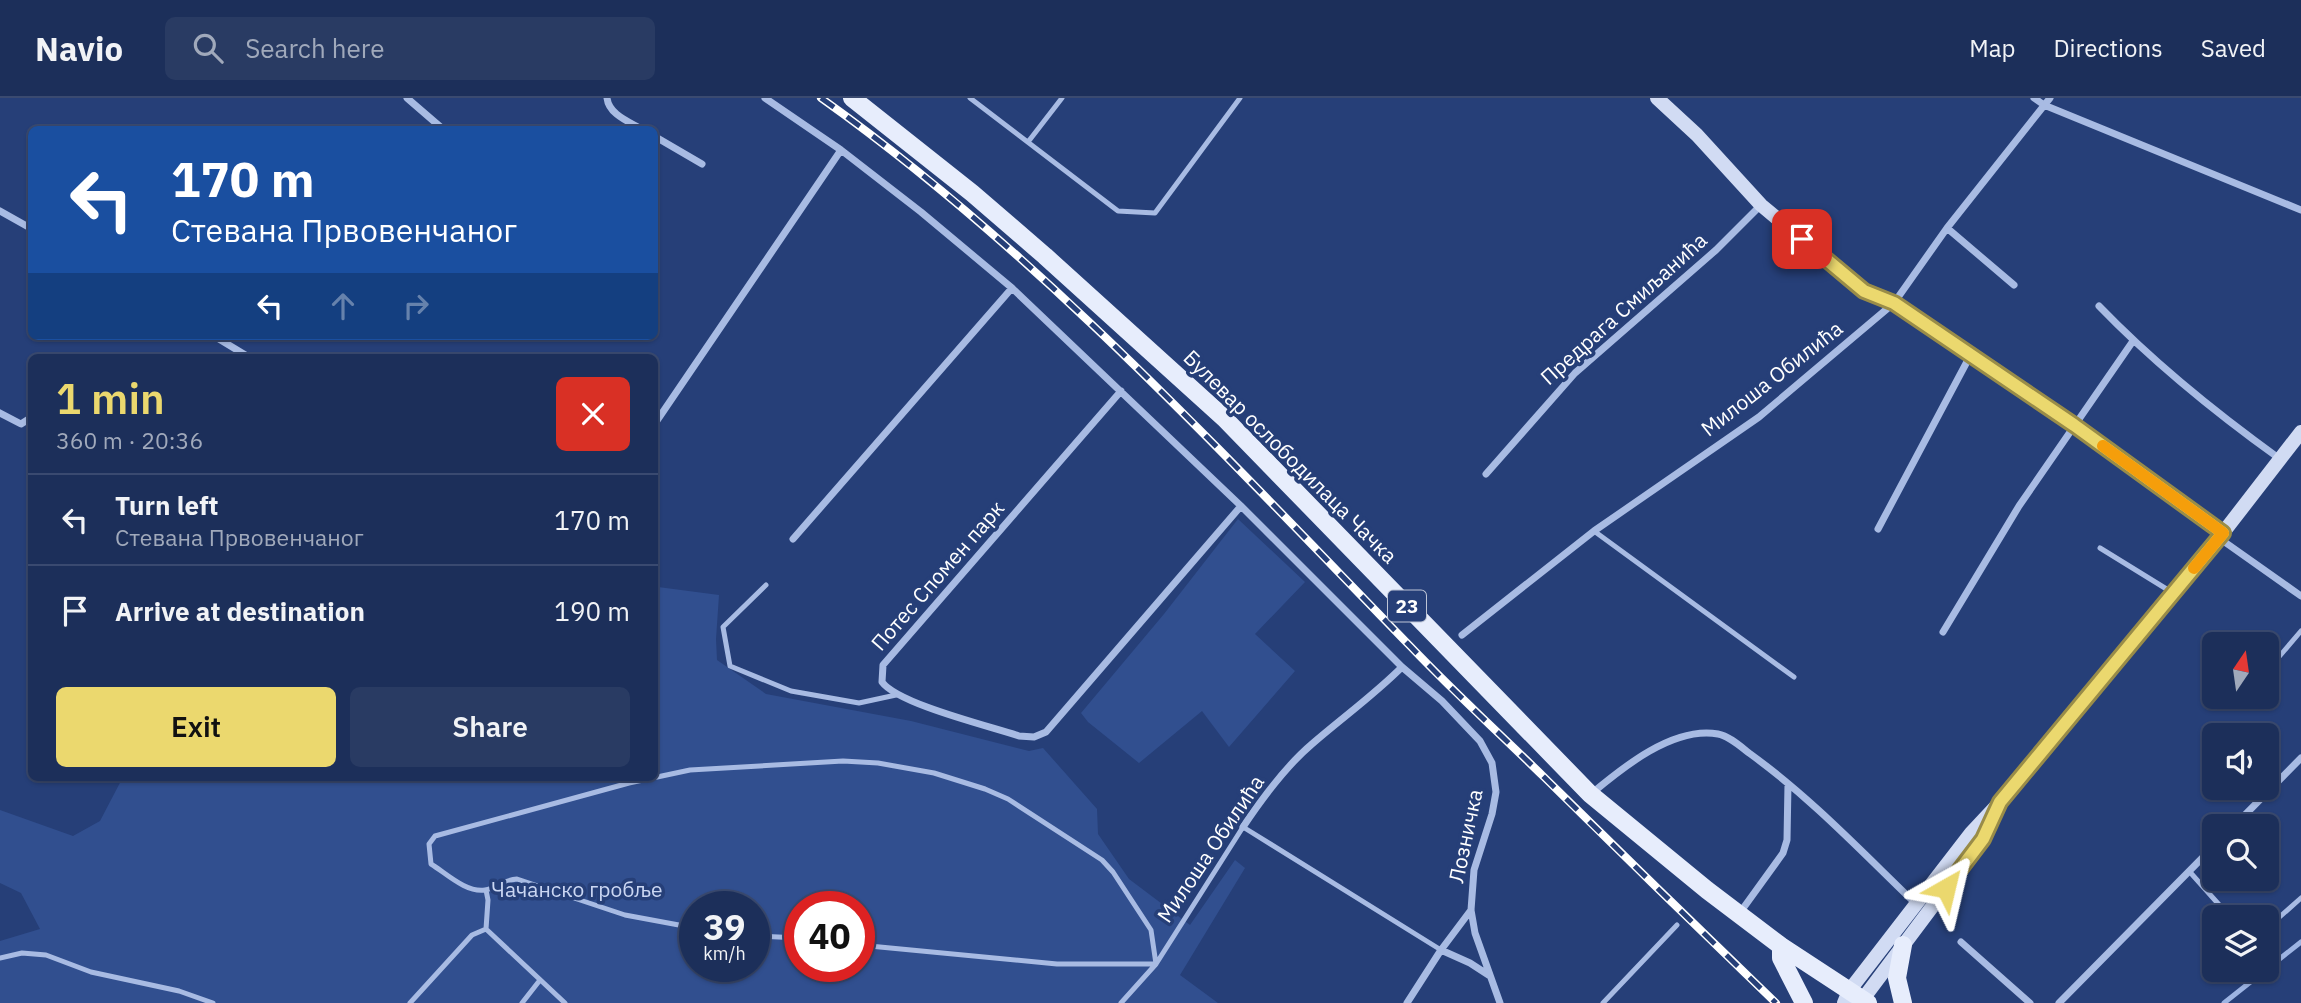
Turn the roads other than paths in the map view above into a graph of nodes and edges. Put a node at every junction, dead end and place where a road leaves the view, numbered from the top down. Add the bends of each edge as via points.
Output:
1 (407, 98) edge
2 (607, 98) edge
3 (765, 98) edge
4 (852, 98) edge
5 (970, 98) edge
6 (1062, 98) edge
7 (1240, 98) edge
8 (1657, 98) edge
9 (2034, 98) edge
10 (2050, 98) edge
11 (2044, 105) junction
12 (439, 126) edge
13 (636, 126) edge
14 (658, 138) edge
15 (1028, 142) junction
16 (841, 150) junction
17 (702, 163) dead end
18 (1761, 205) junction
19 (2301, 210) edge
20 (0, 211) edge
21 (28, 227) edge
22 (1947, 228) junction
23 (2014, 285) dead end
24 (1012, 288) junction
25 (1894, 303) junction
26 (2099, 306) dead end
27 (221, 340) edge
28 (2133, 341) junction
29 (244, 354) edge
30 (1970, 356) junction
31 (1121, 391) junction
32 (0, 413) edge
33 (658, 419) edge
34 (28, 420) edge
35 (2074, 425) junction
36 (2301, 432) edge
37 (2280, 459) junction
38 (1486, 474) dead end
39 (1241, 506) junction
40 (1878, 529) dead end
41 (1594, 531) junction
42 (2221, 536) junction
43 (793, 539) dead end
44 (2100, 548) dead end
45 (766, 585) dead end
46 (2173, 593) junction
47 (2301, 596) edge
48 (2301, 631) edge
49 (1943, 632) dead end
50 (1462, 635) dead end
51 (2279, 657) edge
52 (1402, 667) junction
53 (1794, 677) dead end
54 (896, 695) junction
55 (2301, 758) edge
56 (658, 777) edge
57 (638, 781) edge
58 (1788, 784) junction
59 (1590, 794) junction
60 (2000, 802) junction
61 (2246, 814) edge
62 (1243, 827) junction
63 (2202, 858) edge
64 (2189, 871) junction
65 (486, 890) junction
66 (2301, 898) edge
67 (1915, 903) junction
68 (2219, 905) edge
69 (1471, 910) junction
70 (1739, 914) junction
71 (2279, 917) edge
72 (679, 925) edge
73 (1677, 925) dead end
74 (486, 929) junction
75 (1961, 942) dead end
76 (1903, 945) junction
77 (1781, 946) junction
78 (875, 947) edge
79 (1441, 950) junction
80 (0, 958) edge
81 (1156, 964) junction
82 (1491, 977) junction
83 (540, 980) junction
84 (1857, 1000) edge
85 (213, 1003) edge
86 (410, 1003) edge
87 (522, 1003) edge
88 (565, 1003) edge
89 (1121, 1003) edge
90 (1407, 1003) edge
91 (1500, 1003) edge
92 (1603, 1003) edge
93 (1804, 1003) edge
94 (1903, 1003) edge
95 (2030, 1003) edge
96 (2059, 1003) edge

1 - 12 street
2 - 13 street via 612,111
3 - 16 street
4 - 59 main road, Булевар ослободилаца Чачка / 23 via 993,211 1224,418
5 - 15 lane
6 - 15 lane
7 - 15 lane via 1155,213 1118,211
8 - 18 street
9 - 11 street
10 - 11 street, Милоша Обилића
11 - 19 street
11 - 22 street, Милоша Обилића
14 - 17 street
16 - 24 street
16 - 33 street
18 - 25 street via 1864,291
18 - 38 street, Предрага Смиљанића via 1659,302 1575,373
20 - 21 street
22 - 23 street
22 - 25 street, Милоша Обилића
24 - 31 street
24 - 43 street
25 - 30 street
25 - 41 street, Милоша Обилића via 1759,416
26 - 28 street
27 - 29 street
28 - 35 street
28 - 37 street
30 - 35 street
30 - 40 street
31 - 39 street
31 - 54 street, Потес Спомен парк via 883,665 882,682
32 - 34 street via 21,424
35 - 42 street
35 - 49 street
36 - 37 street
37 - 42 street
39 - 52 street
39 - 54 street via 1046,732 1019,736
41 - 50 street, Милоша Обилића
41 - 53 lane
42 - 46 street
42 - 47 street
44 - 46 lane
45 - 54 lane via 723,626 730,666 791,691 859,703
46 - 60 street
48 - 51 lane
52 - 62 street, Милоша Обилића via 1286,769
52 - 69 street, Лозничка via 1471,730 1492,763 1495,800 1474,870
55 - 61 street
56 - 81 lane via 690,770 878,762 985,789 1102,860 1151,930
57 - 65 lane via 435,836 429,844 431,864 470,889
58 - 59 street via 1727,737 1705,733 1647,752
58 - 67 street
58 - 70 street via 1783,853
59 - 70 main road, Булевар ослободилаца Чачка / 23
60 - 67 street
60 - 76 street via 1983,839
62 - 79 lane
62 - 81 lane, Милоша Обилића
63 - 64 street
64 - 68 lane
64 - 96 street
65 - 72 lane via 517,879 625,915
65 - 74 lane
66 - 71 lane
67 - 84 street
69 - 79 street
69 - 82 street, Лозничка
70 - 77 main road, Булевар ослободилаца Чачка / 23
73 - 92 lane
74 - 83 lane
74 - 86 lane via 472,935
75 - 95 street
76 - 84 street
76 - 94 main road via 1897,978
77 - 84 main road, Булевар ослободилаца Чачка / 23
77 - 93 main road via 1780,958
78 - 81 lane via 1057,964
79 - 82 street
79 - 90 street
80 - 85 lane via 22,953 46,956
81 - 89 lane, Милоша Обилића
82 - 91 street, Лозничка
83 - 87 lane
83 - 88 lane

